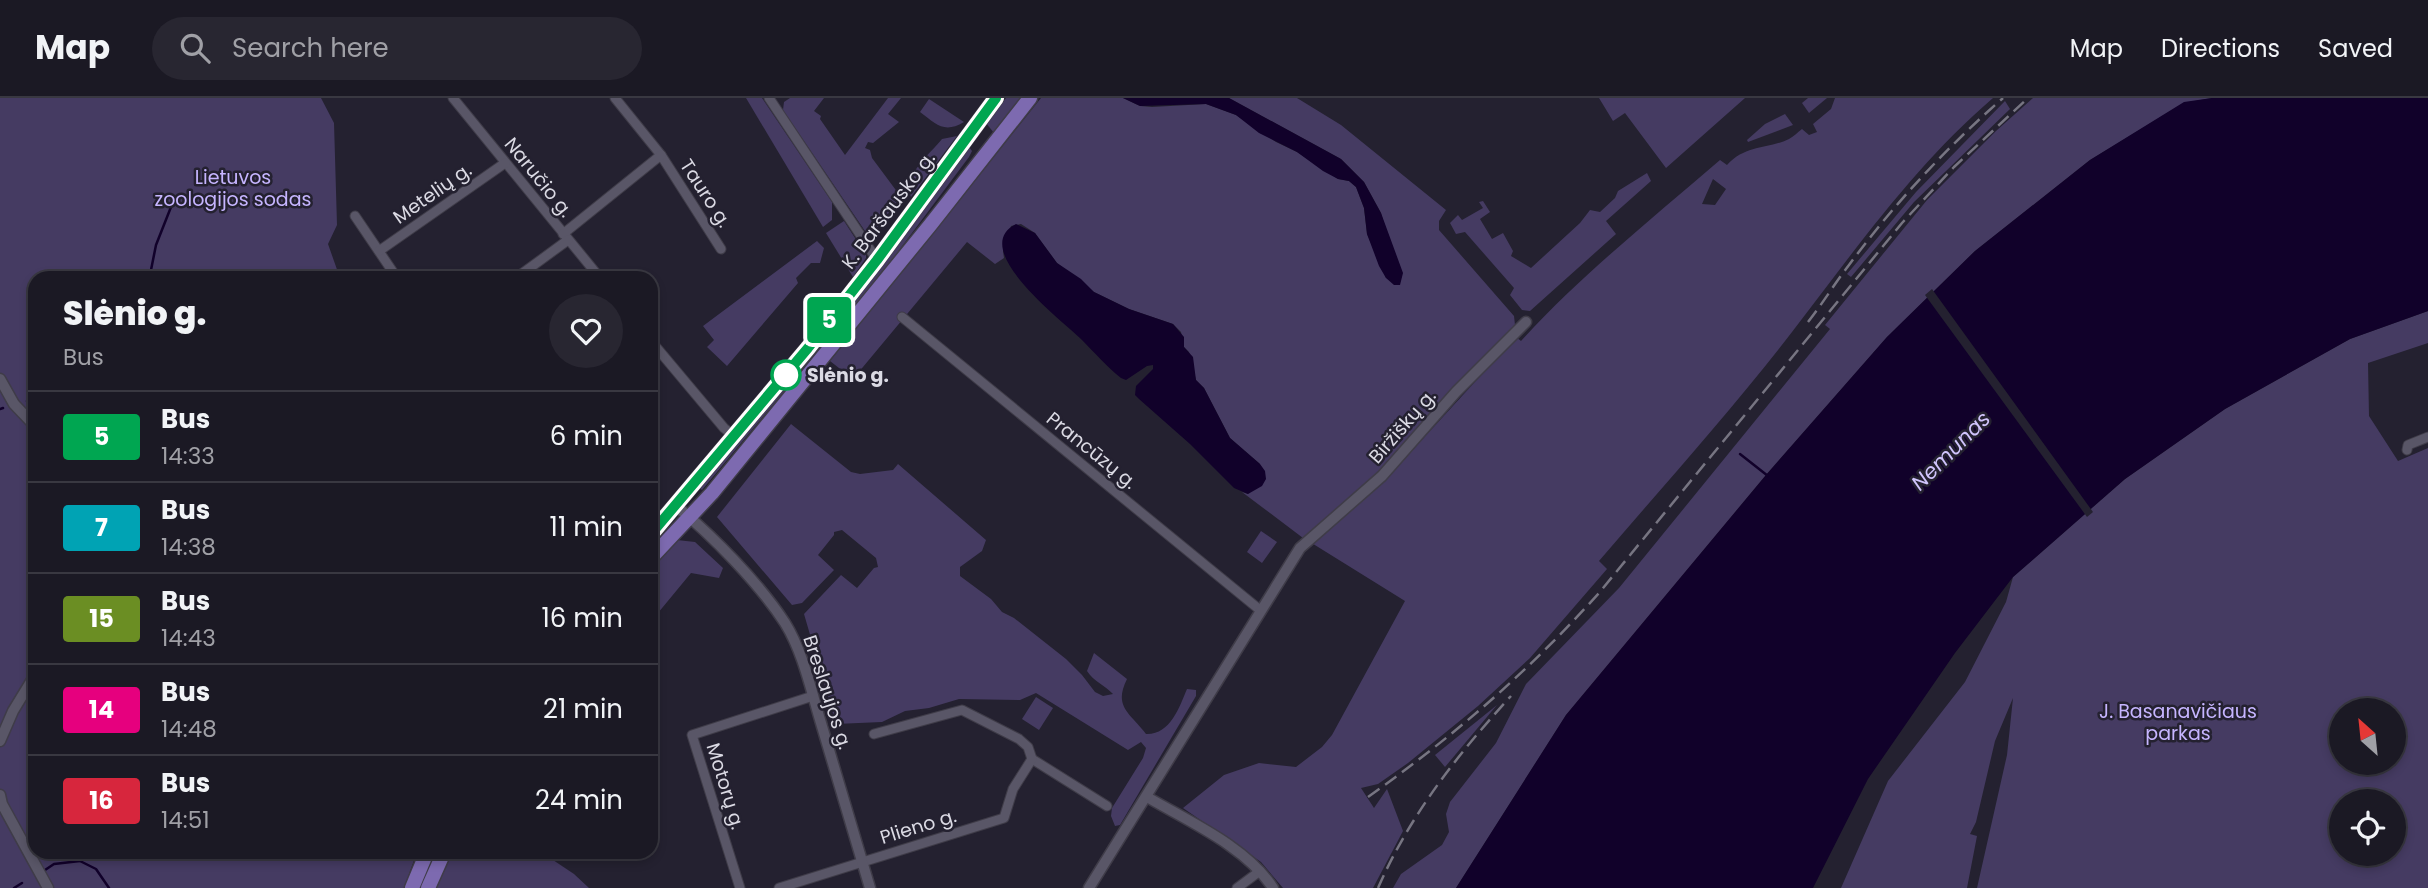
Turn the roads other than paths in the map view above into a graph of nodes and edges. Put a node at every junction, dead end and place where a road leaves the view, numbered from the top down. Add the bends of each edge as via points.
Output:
1 (453, 98) edge
2 (615, 98) edge
3 (769, 98) edge
4 (996, 98) edge
5 (1030, 98) edge
6 (976, 125) junction
7 (996, 141) junction
8 (661, 155) junction
9 (505, 163) junction
10 (355, 216) dead end
11 (566, 237) junction
12 (721, 249) dead end
13 (379, 251) junction
14 (877, 260) junction
15 (392, 271) edge
16 (525, 271) edge
17 (594, 271) edge
18 (902, 317) dead end
19 (1526, 322) dead end
20 (658, 349) edge
21 (0, 379) edge
22 (28, 418) edge
23 (734, 436) junction
24 (2428, 437) edge
25 (2407, 450) dead end
26 (675, 505) junction
27 (689, 516) junction
28 (658, 517) edge
29 (658, 550) edge
30 (1260, 610) junction
31 (28, 687) edge
32 (813, 696) junction
33 (874, 734) dead end
34 (0, 741) edge
35 (1032, 759) junction
36 (0, 795) edge
37 (1147, 797) junction
38 (1107, 806) dead end
39 (28, 851) edge
40 (32, 859) edge
41 (424, 859) edge
42 (441, 859) edge
43 (862, 862) junction
44 (1260, 871) junction
45 (48, 888) edge
46 (412, 888) edge
47 (428, 888) edge
48 (740, 888) edge
49 (779, 888) edge
50 (870, 888) edge
51 (1089, 888) edge
52 (1237, 888) edge
53 (1273, 888) edge

1 - 9 street, Naručio g.
2 - 8 street, Tauro g.
3 - 14 street
4 - 6 main road, K. Baršausko g.
5 - 7 main road, K. Baršausko g.
6 - 7 main road
6 - 14 main road, K. Baršausko g.
7 - 27 main road, K. Baršausko g. via 712,494
8 - 11 street, Tauro g.
8 - 12 street, Tauro g.
9 - 11 street, Naručio g.
9 - 13 street, Metelių g.
10 - 13 street
11 - 16 street, Tauro g.
11 - 17 street, Naručio g.
13 - 15 street
14 - 23 main road, K. Baršausko g.
18 - 30 street, Prancūzų g.
19 - 30 street, Biržiškų g. via 1382,476 1300,548
20 - 23 street
21 - 22 street
23 - 26 main road, K. Baršausko g.
24 - 25 street via 2408,445
26 - 27 street, Breslaujos g.
26 - 28 main road, K. Baršausko g.
27 - 29 main road, K. Baršausko g.
27 - 32 street, Breslaujos g. via 752,581 784,622
30 - 37 street
31 - 34 street
32 - 43 street, Breslaujos g.
32 - 48 street, Motorų g. via 692,735
33 - 35 street via 962,710 1019,739
35 - 38 street
35 - 43 street, Plieno g. via 1013,789 1004,818
36 - 39 street
37 - 44 street via 1213,836
37 - 51 street
40 - 45 street
41 - 46 main road
42 - 47 main road
43 - 49 street, Plieno g.
43 - 50 street, Breslaujos g.
44 - 52 street
44 - 53 street

